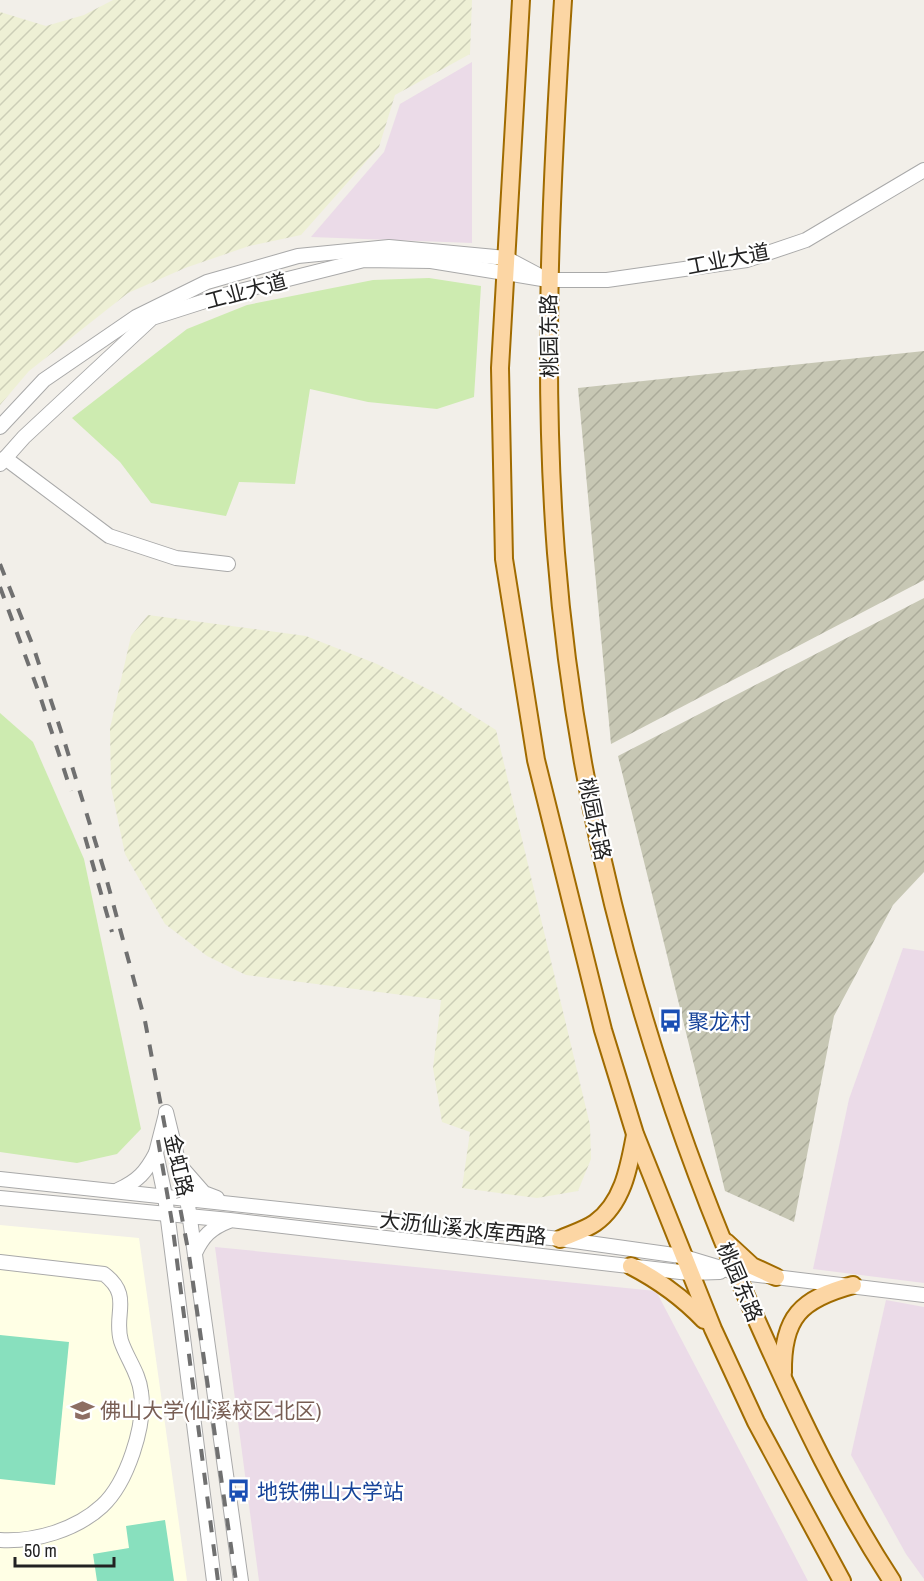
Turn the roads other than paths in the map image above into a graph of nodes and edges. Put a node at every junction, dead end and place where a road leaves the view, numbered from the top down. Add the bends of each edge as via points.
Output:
1 (521, 0) edge
2 (563, 0) edge
3 (924, 170) edge
4 (506, 266) junction
5 (548, 280) junction
6 (2, 421) edge
7 (24, 436) junction
8 (3, 461) edge
9 (228, 564) dead end
10 (635, 1134) junction
11 (156, 1153) junction
12 (179, 1163) junction
13 (0, 1179) edge
14 (116, 1191) junction
15 (165, 1196) junction
16 (0, 1198) edge
17 (187, 1198) junction
18 (230, 1203) junction
19 (167, 1215) junction
20 (190, 1217) junction
21 (230, 1220) junction
22 (717, 1227) junction
23 (560, 1239) junction
24 (195, 1253) junction
25 (681, 1256) junction
26 (0, 1262) edge
27 (631, 1266) junction
28 (734, 1272) junction
29 (688, 1273) junction
30 (776, 1277) junction
31 (853, 1285) junction
32 (924, 1294) edge
33 (712, 1329) junction
34 (783, 1380) junction
35 (0, 1540) edge
36 (214, 1581) edge
37 (241, 1581) edge
38 (842, 1581) edge
39 (892, 1581) edge

1 - 4 main road, 桃园东路
2 - 5 main road, 桃园东路
3 - 5 street, 工业大道 via 806,240 747,260 607,279
4 - 5 street, 工业大道
4 - 6 street, 工业大道 via 389,247 298,256 207,282 136,317 54,373
4 - 7 street, 工业大道 via 364,260 224,295 152,318
4 - 10 main road, 桃园东路 via 500,368 504,560 536,760 603,1030
5 - 22 main road, 桃园东路 via 556,554 580,748 644,1022
6 - 7 street
7 - 8 street, 工业大道
8 - 9 street via 109,536 176,558
10 - 23 main road via 617,1198 595,1223
10 - 25 main road, 桃园东路
11 - 12 street, 金虹路 via 166,1112
11 - 14 street via 135,1183
11 - 15 street, 金虹路
12 - 17 street, 金虹路
12 - 18 street via 204,1193
13 - 14 street, 大沥仙溪水库西路
14 - 15 street, 大沥仙溪水库西路
15 - 17 street, 大沥仙溪水库西路
15 - 19 street, 金虹路
16 - 19 street
17 - 18 street, 大沥仙溪水库西路
17 - 20 street, 金虹路
18 - 23 street, 大沥仙溪水库西路
19 - 20 street
19 - 36 street, 金虹路
20 - 21 street
20 - 24 street, 金虹路
21 - 24 street via 203,1237
21 - 27 street
22 - 28 main road, 桃园东路
22 - 30 main road via 731,1249 752,1266
23 - 25 street, 大沥仙溪水库西路
24 - 37 street, 金虹路
25 - 28 street, 大沥仙溪水库西路
25 - 29 main road, 桃园东路
26 - 35 street via 104,1274 115,1283 120,1293 121,1340 139,1377 142,1418 134,1452 103,1505 78,1522 42,1537
27 - 29 street
27 - 33 main road via 685,1300
28 - 29 street
28 - 30 street, 大沥仙溪水库西路
28 - 34 main road, 桃园东路
29 - 33 main road, 桃园东路
30 - 31 street, 大沥仙溪水库西路
31 - 32 street, 大沥仙溪水库西路
31 - 34 main road via 806,1304 790,1323 782,1346
33 - 38 main road, 桃园东路 via 756,1422
34 - 39 main road, 桃园东路 via 834,1482

